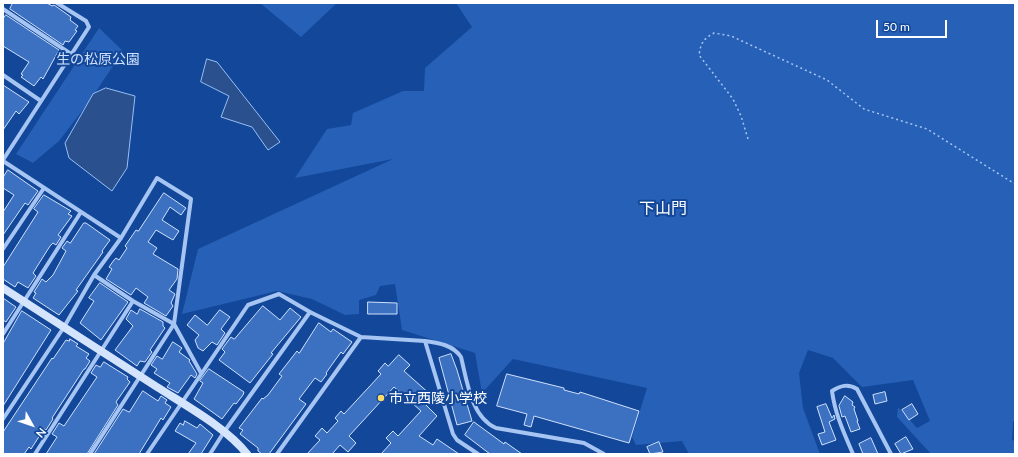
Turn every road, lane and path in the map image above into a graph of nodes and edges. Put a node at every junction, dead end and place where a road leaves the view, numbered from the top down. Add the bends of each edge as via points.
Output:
1 (57, 3) edge
2 (3, 9) edge
3 (71, 54) junction
4 (3, 75) edge
5 (41, 101) junction
6 (748, 139) dead end
7 (3, 161) edge
8 (1015, 184) edge
9 (44, 188) junction
10 (81, 212) junction
11 (121, 238) junction
12 (3, 249) edge
13 (94, 275) junction
14 (3, 288) edge
15 (133, 301) junction
16 (24, 302) junction
17 (310, 312) junction
18 (174, 324) junction
19 (64, 327) junction
20 (3, 334) edge
21 (361, 337) junction
22 (426, 341) junction
23 (102, 352) junction
24 (201, 373) junction
25 (141, 377) junction
26 (181, 403) junction
27 (3, 419) edge
28 (224, 432) junction
29 (35, 454) edge
30 (90, 454) edge
31 (147, 454) edge
32 (210, 454) edge
33 (247, 454) edge
34 (277, 454) edge
35 (478, 454) edge
36 (604, 454) edge
37 (853, 454) edge
38 (891, 454) edge

1 - 3 street via 86,21 89,27
2 - 3 street
3 - 5 street
4 - 5 street
5 - 7 street
6 - 8 path via 733,99 699,55 701,44 706,37 714,33 730,36 827,80 864,109 928,129
7 - 9 street
9 - 10 street
9 - 12 street
10 - 11 street
10 - 16 street
11 - 13 street
11 - 18 street via 157,178 191,199
13 - 15 street
13 - 19 street
14 - 16 street
15 - 18 street
15 - 23 street
16 - 19 street
16 - 20 street
17 - 21 street
17 - 24 street via 279,294 248,305
17 - 28 street
18 - 24 street
18 - 25 street
19 - 23 street
19 - 27 street
21 - 22 street
21 - 34 street
22 - 35 street via 453,434 457,440
22 - 36 street via 457,351 478,413 489,425 584,443
23 - 25 street
23 - 29 street
24 - 26 street
25 - 26 street
25 - 30 street
26 - 28 street
26 - 31 street
28 - 32 street
28 - 33 street
37 - 38 street via 836,416 833,400 832,391 841,386 852,386 857,389

